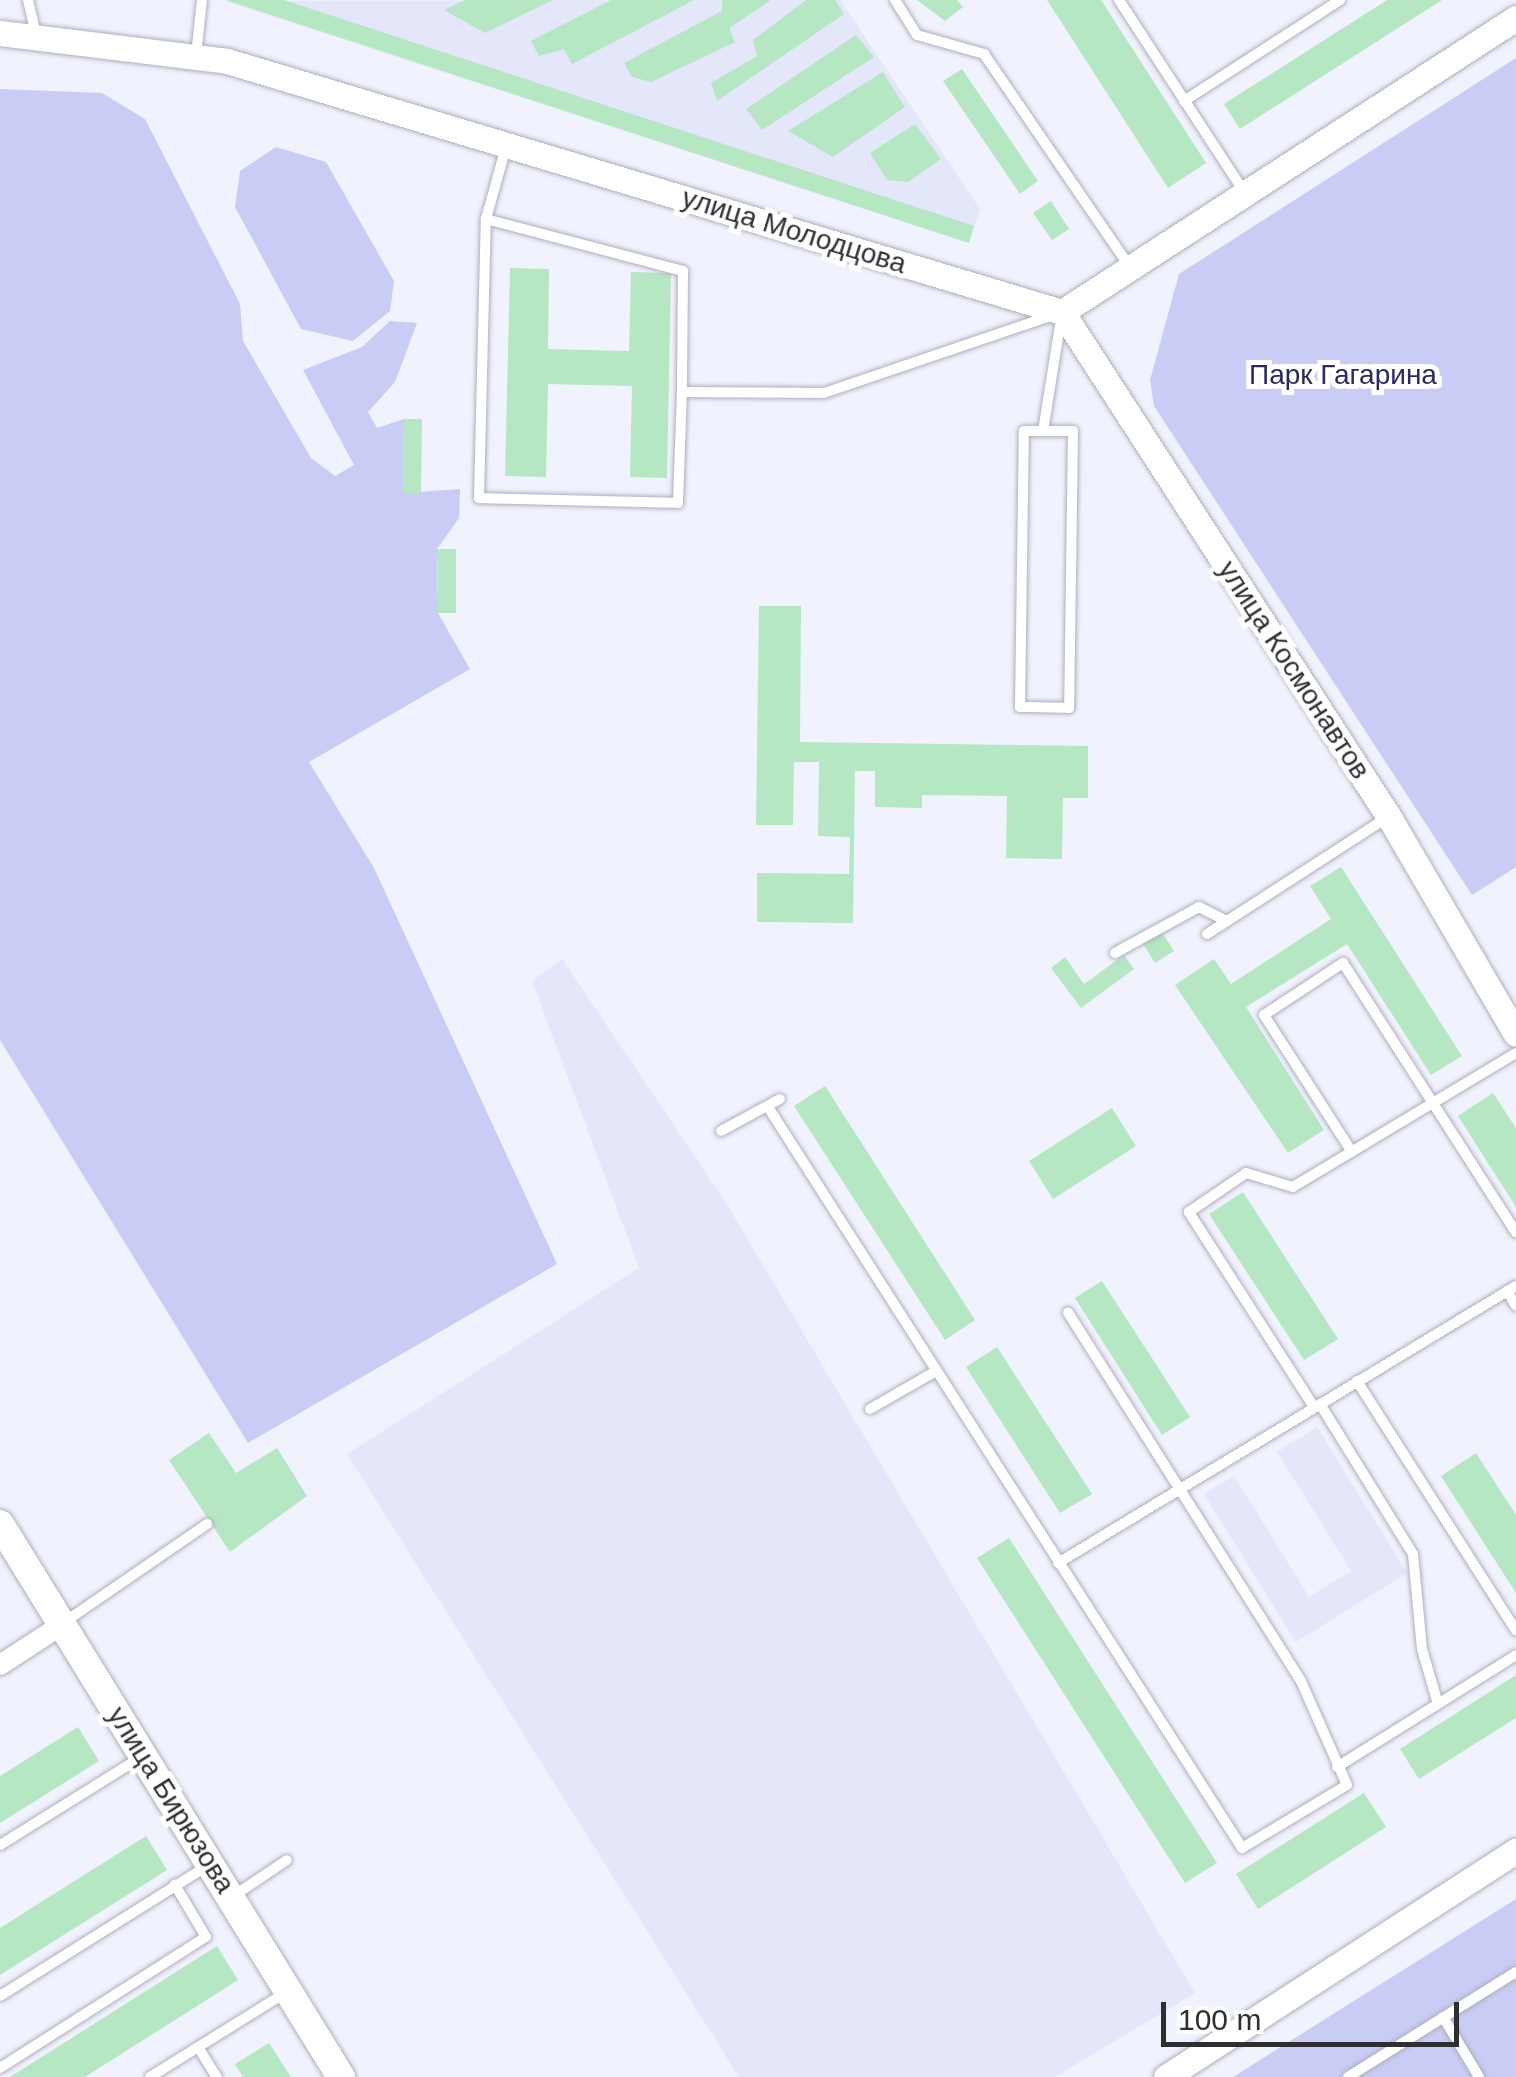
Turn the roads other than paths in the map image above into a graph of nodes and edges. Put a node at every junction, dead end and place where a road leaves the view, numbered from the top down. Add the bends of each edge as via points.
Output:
1 (28, 0) edge
2 (202, 0) edge
3 (894, 0) edge
4 (1119, 0) edge
5 (1340, 0) edge
6 (1516, 18) edge
7 (13, 31) edge
8 (196, 56) junction
9 (1184, 100) junction
10 (508, 140) junction
11 (1244, 193) junction
12 (486, 218) junction
13 (1131, 270) junction
14 (1062, 312) junction
15 (682, 392) junction
16 (1042, 431) junction
17 (1389, 817) junction
18 (1228, 921) junction
19 (1207, 934) dead end
20 (1115, 953) dead end
21 (1514, 1027) edge
22 (1516, 1054) edge
23 (780, 1098) dead end
24 (1433, 1103) junction
25 (768, 1107) junction
26 (721, 1131) dead end
27 (1352, 1152) junction
28 (1516, 1232) edge
29 (1511, 1288) edge
30 (1516, 1306) edge
31 (1068, 1312) dead end
32 (936, 1372) junction
33 (1357, 1381) junction
34 (1317, 1406) junction
35 (870, 1408) dead end
36 (1180, 1489) junction
37 (0, 1524) edge
38 (207, 1524) dead end
39 (1058, 1563) junction
40 (63, 1624) junction
41 (1516, 1631) edge
42 (1516, 1654) edge
43 (2, 1660) edge
44 (1438, 1704) junction
45 (144, 1756) junction
46 (1338, 1767) junction
47 (0, 1845) edge
48 (1516, 1851) edge
49 (287, 1860) dead end
50 (210, 1864) junction
51 (175, 1885) junction
52 (231, 1898) junction
53 (1516, 1972) edge
54 (288, 1991) junction
55 (0, 1996) edge
56 (1443, 2017) junction
57 (198, 2047) junction
58 (0, 2068) edge
59 (1352, 2076) edge
60 (150, 2077) edge
61 (216, 2077) edge
62 (341, 2077) edge
63 (1166, 2077) edge
64 (1478, 2077) edge

1 - 7 lane
2 - 8 lane
3 - 13 lane via 918,35 984,54
4 - 9 lane
5 - 9 lane
6 - 11 street
7 - 8 street, улица Молодцова
8 - 10 street, улица Молодцова
9 - 11 lane
10 - 12 lane
10 - 14 street, улица Молодцова
11 - 13 street
12 - 15 lane via 683,272
12 - 15 lane via 479,498 678,503
13 - 14 street
14 - 15 lane via 824,393
14 - 16 lane
14 - 17 street, улица Космонавтов
16 - 16 lane via 1073,431 1070,708 1020,707 1024,431
17 - 18 lane
17 - 21 street, улица Космонавтов
18 - 19 lane
18 - 20 lane via 1199,907
22 - 24 lane
23 - 25 lane
24 - 27 lane
24 - 27 lane via 1343,963 1264,1015
24 - 28 lane
25 - 26 lane
25 - 32 lane
27 - 34 lane via 1293,1187 1246,1173 1189,1212
29 - 30 lane
29 - 33 lane
31 - 36 lane
32 - 35 lane
32 - 39 lane
33 - 34 lane
33 - 41 lane
34 - 36 lane
34 - 44 lane via 1414,1554 1422,1649
36 - 39 lane
36 - 46 lane via 1301,1681
37 - 40 main road, улица Бирюзова
38 - 40 lane
39 - 46 lane via 1242,1848 1347,1785
40 - 43 street
40 - 45 main road, улица Бирюзова
42 - 44 lane
44 - 46 lane
45 - 47 lane
45 - 50 main road, улица Бирюзова
48 - 63 street
49 - 52 lane
50 - 51 lane
50 - 52 main road, улица Бирюзова
51 - 55 lane
51 - 58 lane via 206,1937
52 - 54 main road, улица Бирюзова
53 - 56 lane
54 - 57 lane
54 - 62 main road, улица Бирюзова
56 - 59 lane
56 - 64 lane
57 - 60 lane
57 - 61 lane

